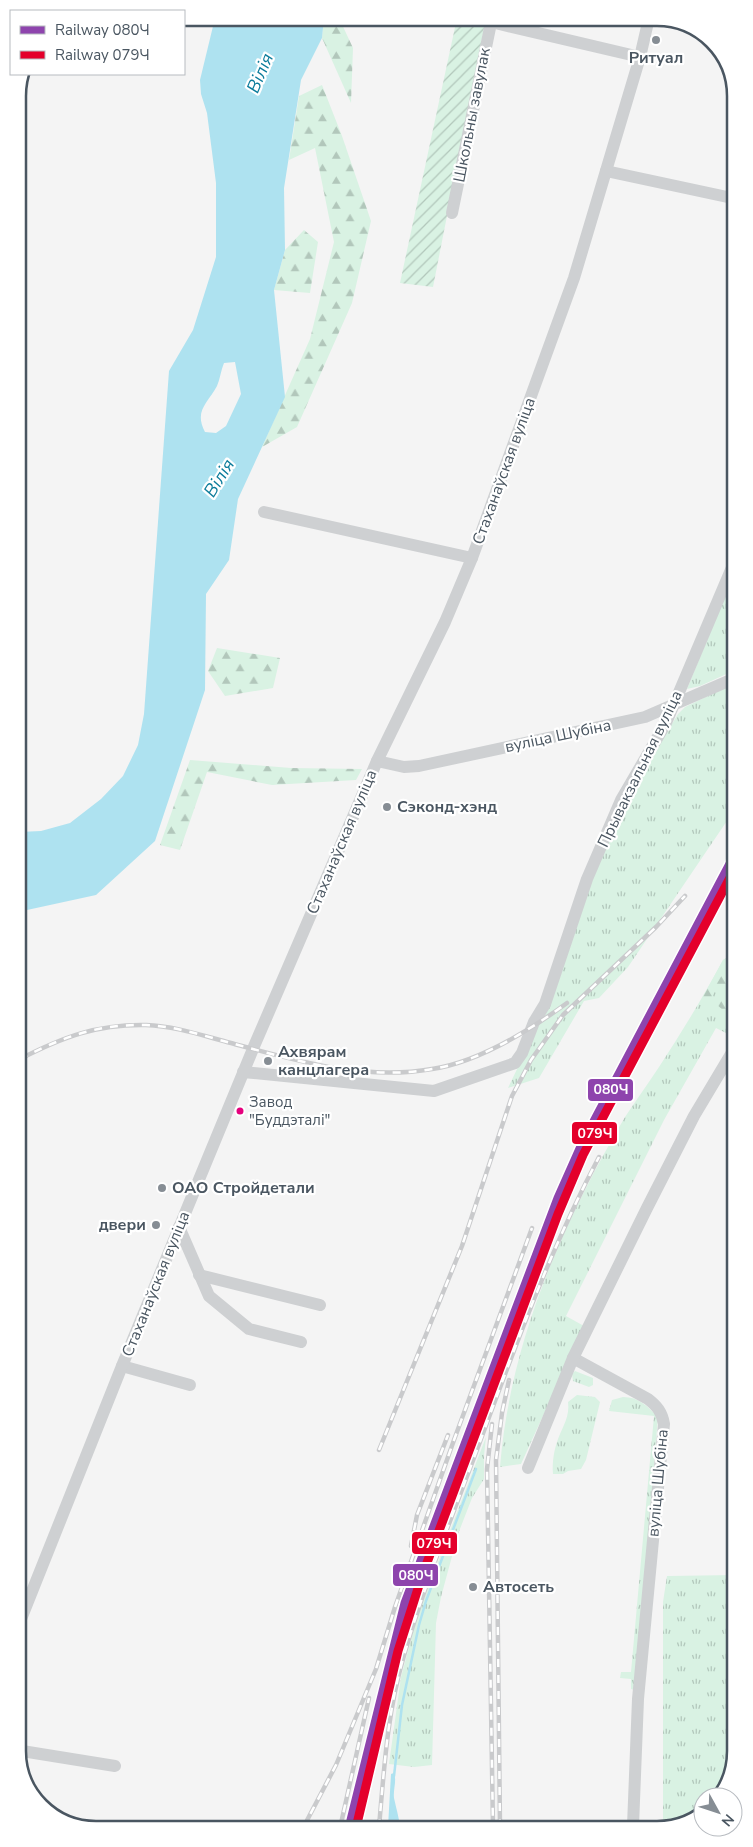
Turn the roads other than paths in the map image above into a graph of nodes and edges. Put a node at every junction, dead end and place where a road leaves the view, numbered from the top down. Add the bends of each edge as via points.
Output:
1 (490, 26) edge
2 (515, 26) edge
3 (648, 26) edge
4 (640, 57) junction
5 (606, 171) junction
6 (727, 197) edge
7 (452, 213) dead end
8 (264, 512) dead end
9 (472, 558) junction
10 (727, 579) edge
11 (727, 682) edge
12 (672, 706) junction
13 (377, 760) junction
14 (727, 1061) edge
15 (243, 1072) junction
16 (179, 1227) junction
17 (199, 1275) junction
18 (320, 1306) dead end
19 (301, 1342) dead end
20 (573, 1358) junction
21 (122, 1366) junction
22 (190, 1384) dead end
23 (528, 1468) dead end
24 (26, 1606) edge
25 (26, 1752) edge
26 (115, 1766) dead end
27 (633, 1821) edge

1 - 7 street, Школьны завулак
2 - 4 street
3 - 4 street, Стаханаўская вуліца
4 - 5 street, Стаханаўская вуліца
5 - 6 street
5 - 9 street, Стаханаўская вуліца via 574,278
8 - 9 street
9 - 13 street, Стаханаўская вуліца via 445,622
10 - 12 street, Прывакзальная вуліца
11 - 12 street, вуліца Шубіна
12 - 13 street, вуліца Шубіна via 645,717 419,766 404,767
12 - 15 street, Прывакзальная вуліца via 666,723 621,800 587,879 544,1004 515,1063 434,1092
13 - 15 street, Стаханаўская вуліца
14 - 20 street via 694,1116
15 - 16 street, Стаханаўская вуліца
16 - 17 street
16 - 21 street, Стаханаўская вуліца
17 - 18 street
17 - 19 street via 209,1296 249,1329
20 - 23 street
20 - 27 street, вуліца Шубіна via 648,1399 662,1414 664,1424 638,1699
21 - 22 street
21 - 24 street, Стаханаўская вуліца
25 - 26 street

